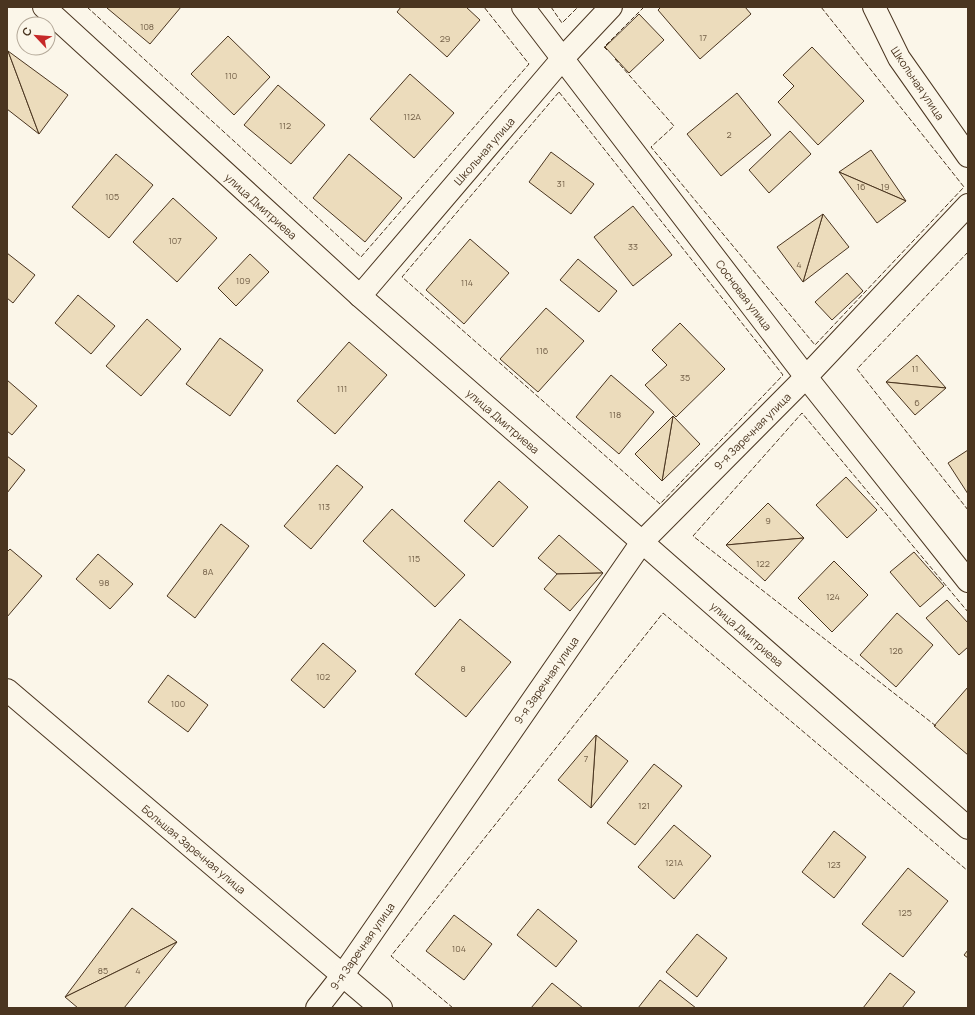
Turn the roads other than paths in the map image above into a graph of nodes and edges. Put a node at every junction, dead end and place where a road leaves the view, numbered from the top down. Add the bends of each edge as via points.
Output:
1 (44, 7) edge
2 (523, 7) edge
3 (611, 7) edge
4 (874, 7) edge
5 (563, 58) junction
6 (968, 156) edge
7 (968, 205) edge
8 (360, 296) junction
9 (806, 377) junction
10 (642, 542) junction
11 (968, 581) edge
12 (7, 690) edge
13 (968, 828) edge
14 (342, 976) junction
15 (317, 1008) edge
16 (381, 1008) edge

1 - 8 street, улица Дмитриева
2 - 5 street, Сосновая улица
3 - 5 street, Школьная улица
4 - 6 street, Школьная улица via 899,58
5 - 8 street, Школьная улица
5 - 9 street, Сосновая улица
7 - 9 street, 9-я Заречная улица
8 - 10 street, улица Дмитриева
9 - 10 street, 9-я Заречная улица
9 - 11 street, Сосновая улица
10 - 13 street, улица Дмитриева
10 - 14 street, 9-я Заречная улица
12 - 14 street, Большая Заречная улица
14 - 15 street, 9-я Заречная улица
14 - 16 street, Большая Заречная улица

